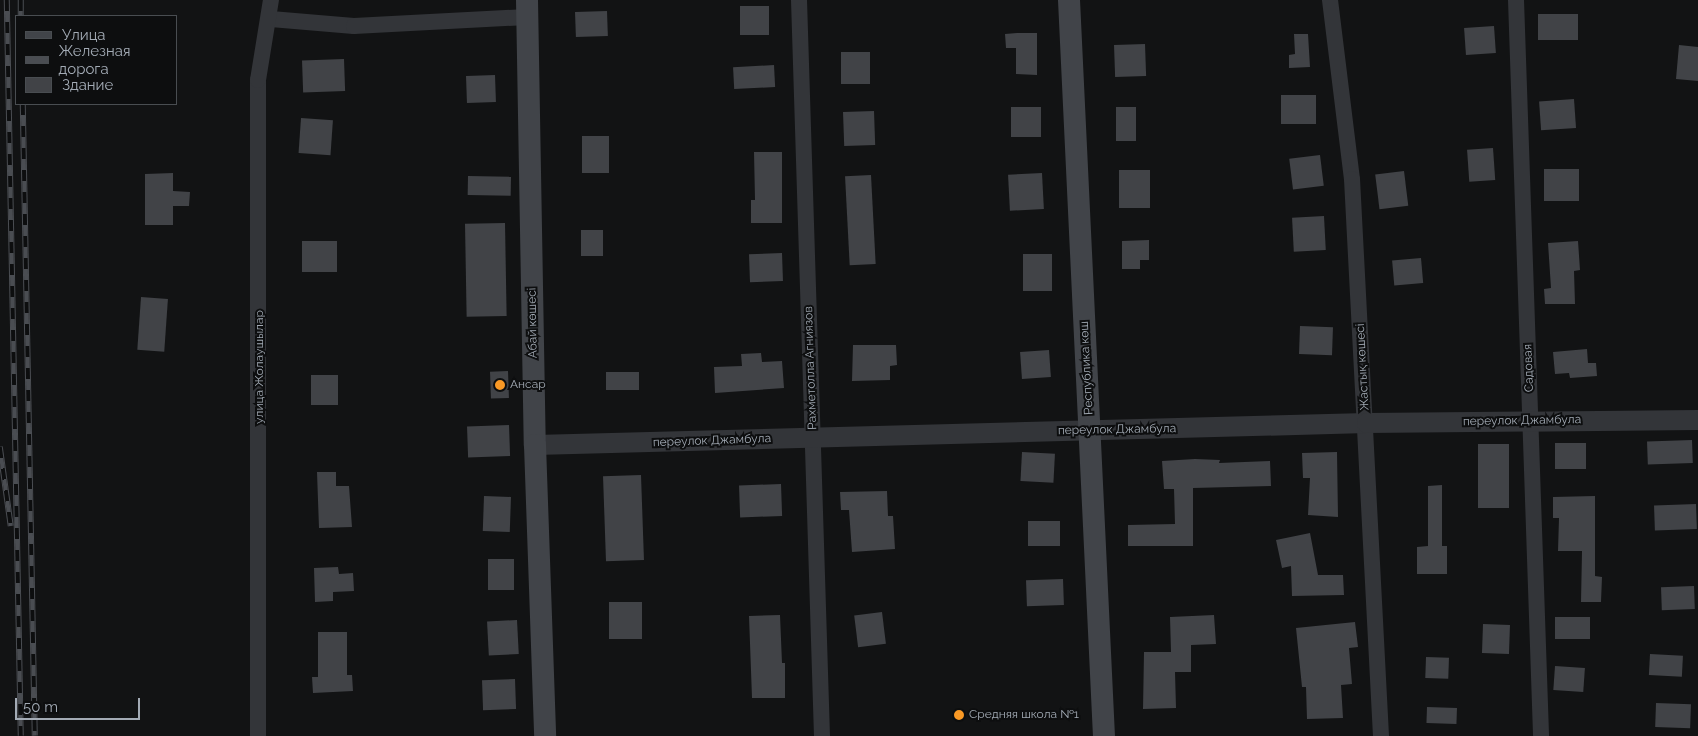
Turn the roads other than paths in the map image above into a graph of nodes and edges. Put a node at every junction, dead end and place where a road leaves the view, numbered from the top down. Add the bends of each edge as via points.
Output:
1 (272, 0) edge
2 (799, 0) edge
3 (1069, 0) edge
4 (1330, 0) edge
5 (1516, 0) edge
6 (527, 9) edge
7 (271, 18) junction
8 (1698, 420) edge
9 (1531, 421) junction
10 (1367, 424) junction
11 (1090, 430) junction
12 (814, 438) junction
13 (536, 445) junction
14 (258, 736) edge
15 (545, 736) edge
16 (822, 736) edge
17 (1104, 736) edge
18 (1381, 736) edge
19 (1541, 736) edge

1 - 7 street, улица Жолаушылар
2 - 12 street, Рахметолла Агниязов
3 - 11 main road, Республика көш
4 - 10 street, Жастық көшесі via 1352,179
5 - 9 street, Садовая
6 - 7 street via 354,26
6 - 13 main road, Абай көшесі
7 - 14 street, улица Жолаушылар via 258,80
8 - 9 street, переулок Джамбула
9 - 10 street, переулок Джамбула
9 - 19 street, Садовая
10 - 11 street, переулок Джамбула
10 - 18 street, Жастық көшесі
11 - 12 street, переулок Джамбула
11 - 17 main road, Республика көш
12 - 13 street, переулок Джамбула
12 - 16 street, Рахметолла Агниязов
13 - 15 main road, Абай көшесі

